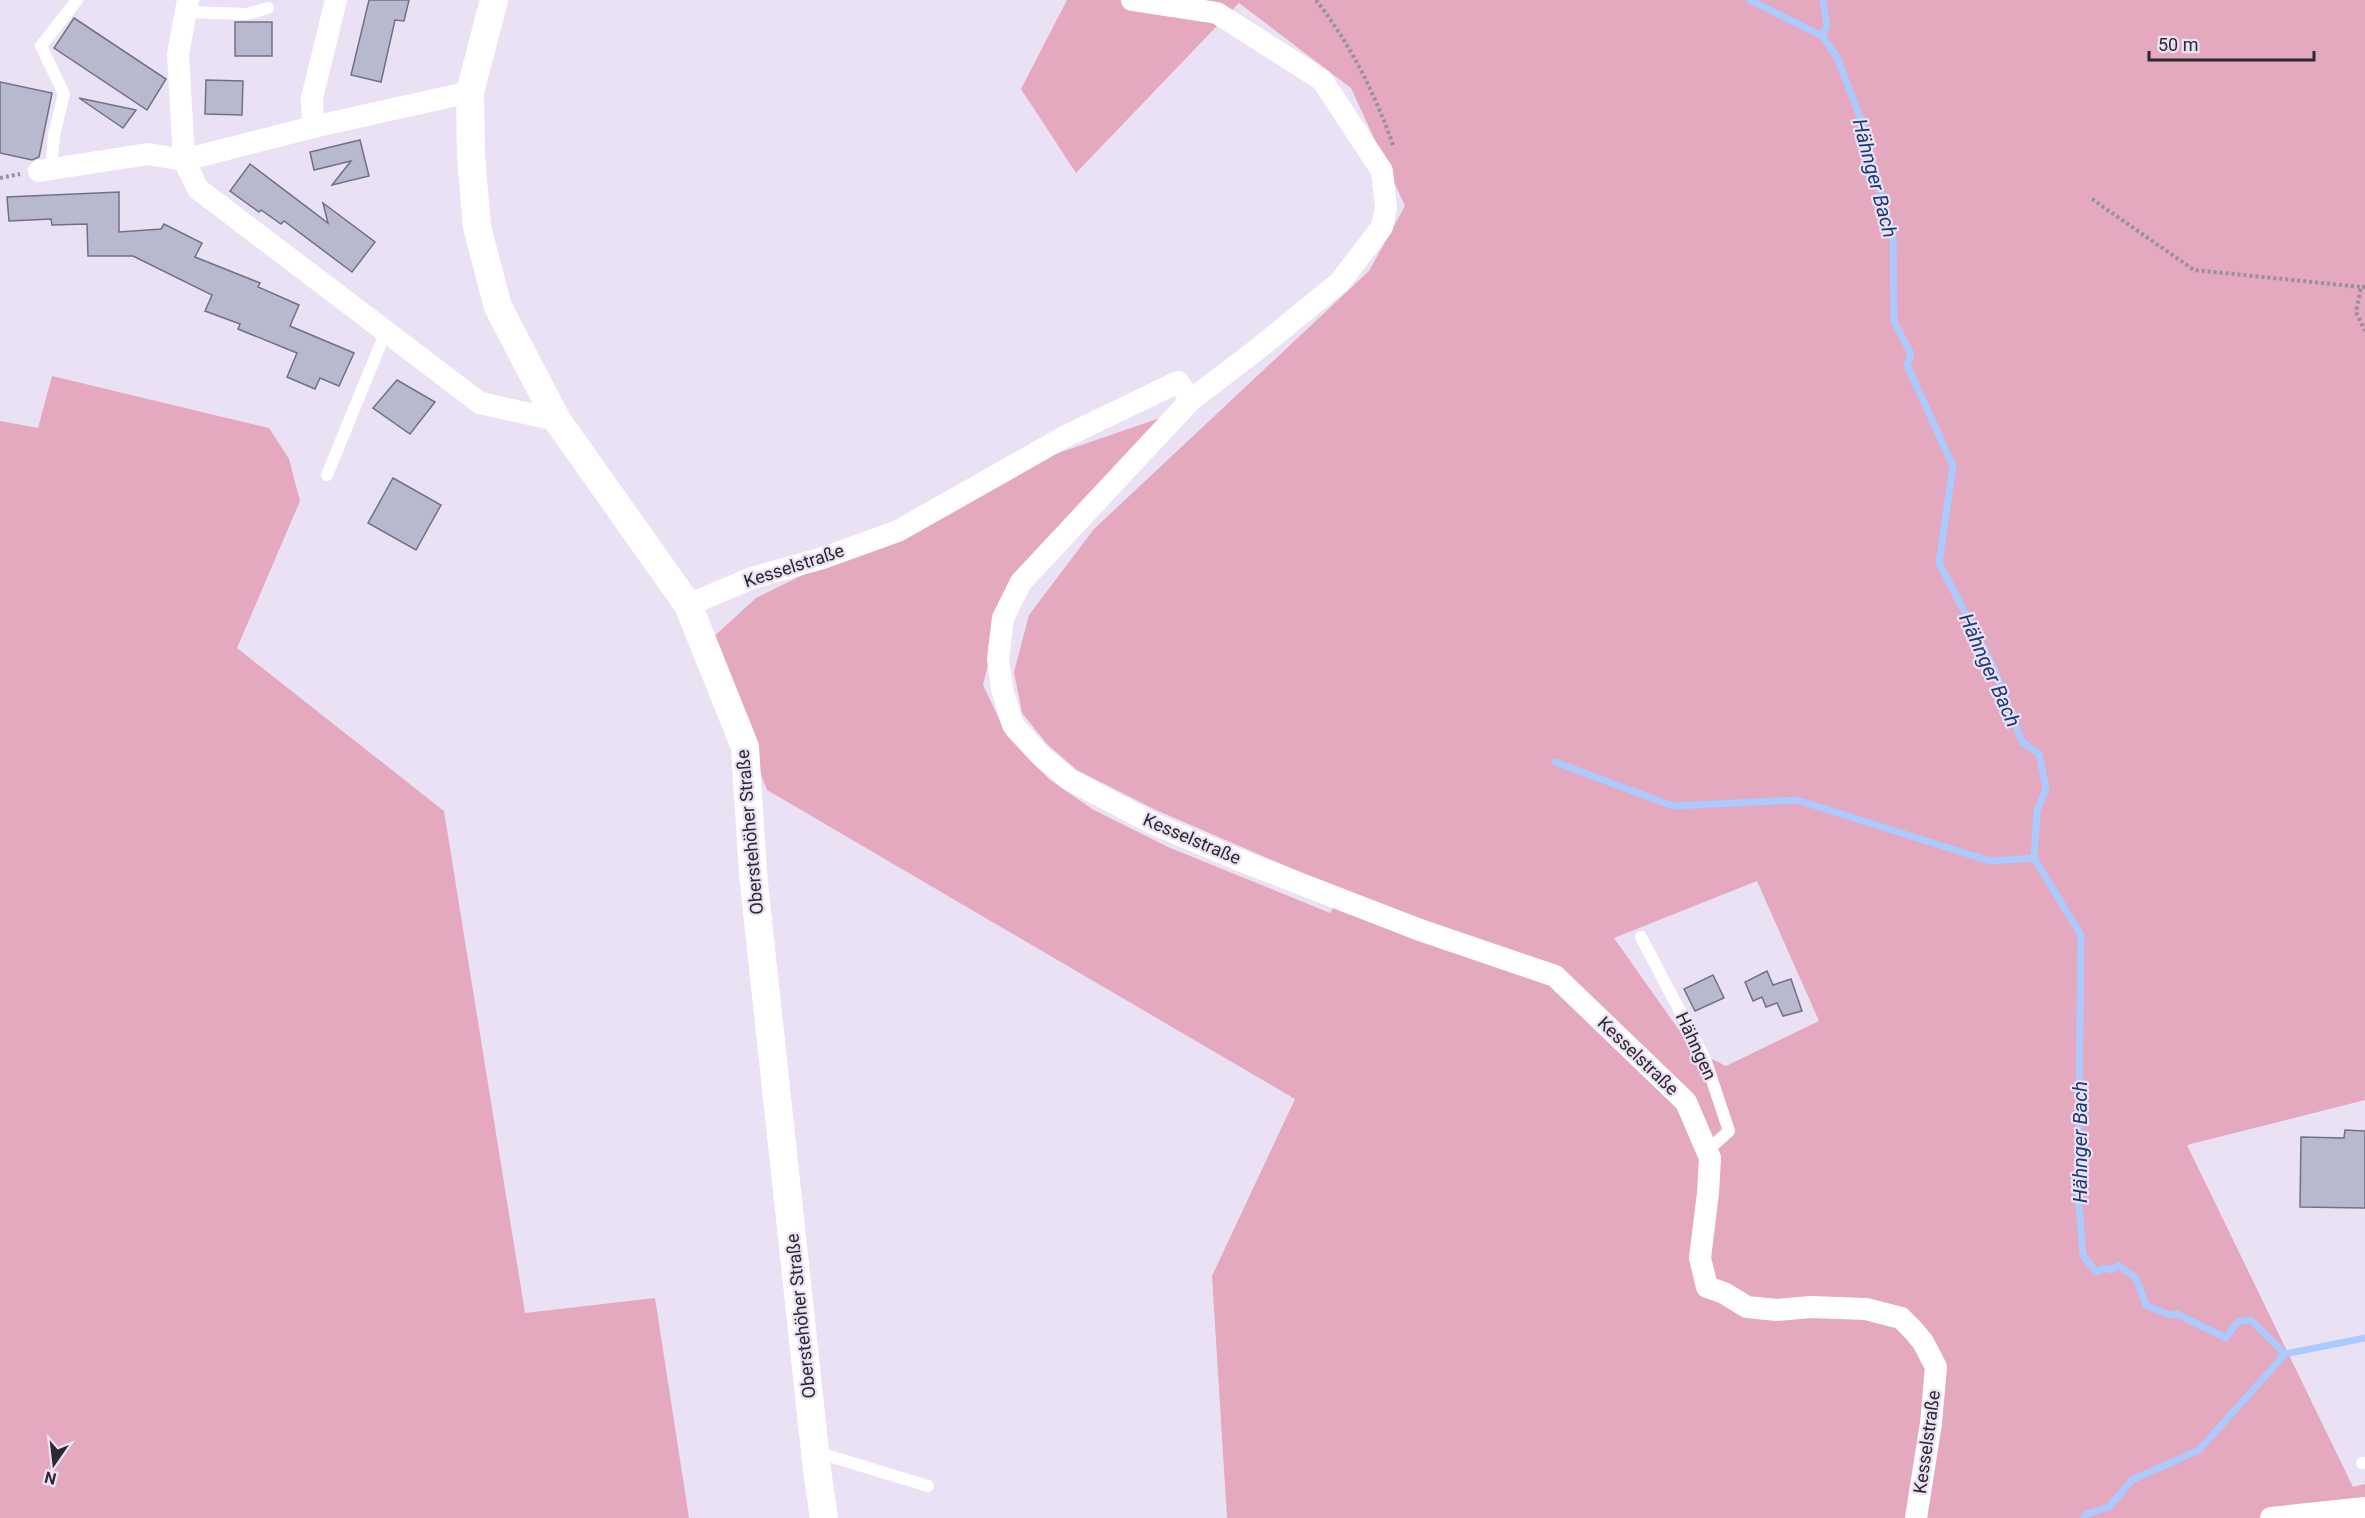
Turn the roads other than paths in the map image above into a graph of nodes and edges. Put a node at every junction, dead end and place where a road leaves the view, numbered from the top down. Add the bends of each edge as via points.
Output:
1 (77, 0) edge
2 (336, 0) edge
3 (494, 0) edge
4 (1131, 0) edge
5 (187, 6) edge
6 (268, 8) dead end
7 (470, 92) junction
8 (313, 127) junction
9 (184, 160) junction
10 (45, 170) joint
11 (386, 331) junction
12 (1191, 400) junction
13 (557, 420) junction
14 (327, 475) dead end
15 (688, 604) junction
16 (1641, 937) dead end
17 (1707, 1151) junction
18 (816, 1452) junction
19 (928, 1486) dead end
20 (2365, 1508) edge
21 (824, 1518) edge
22 (1916, 1518) edge
23 (2271, 1518) edge

1 - 10 lane via 41,46 64,94
2 - 8 street via 312,98
3 - 7 street, Oberstehöher Straße
4 - 12 street via 1217,13 1322,80 1382,171 1386,208 1382,227 1340,282
5 - 6 lane via 247,14
5 - 9 street via 178,54
7 - 8 street
7 - 13 street, Oberstehöher Straße via 477,226 498,307
8 - 9 street
9 - 10 street via 148,154
9 - 11 street via 198,189
11 - 13 street via 480,403
11 - 14 lane
12 - 15 street, Kesselstraße via 1178,382 1064,438 898,531 752,578
12 - 17 street, Kesselstraße via 1021,582 1003,618 998,659 1013,725 1070,780 1154,824 1420,930 1555,976 1686,1102
13 - 15 street, Oberstehöher Straße
15 - 18 street, Oberstehöher Straße via 745,747 753,874
16 - 17 lane, Hähngen via 1705,1059 1730,1131
17 - 22 street, Kesselstraße via 1708,1192 1700,1258 1707,1287 1747,1307 1884,1312 1901,1318 1923,1342 1936,1367
18 - 19 lane
18 - 21 street, Oberstehöher Straße
20 - 23 street

